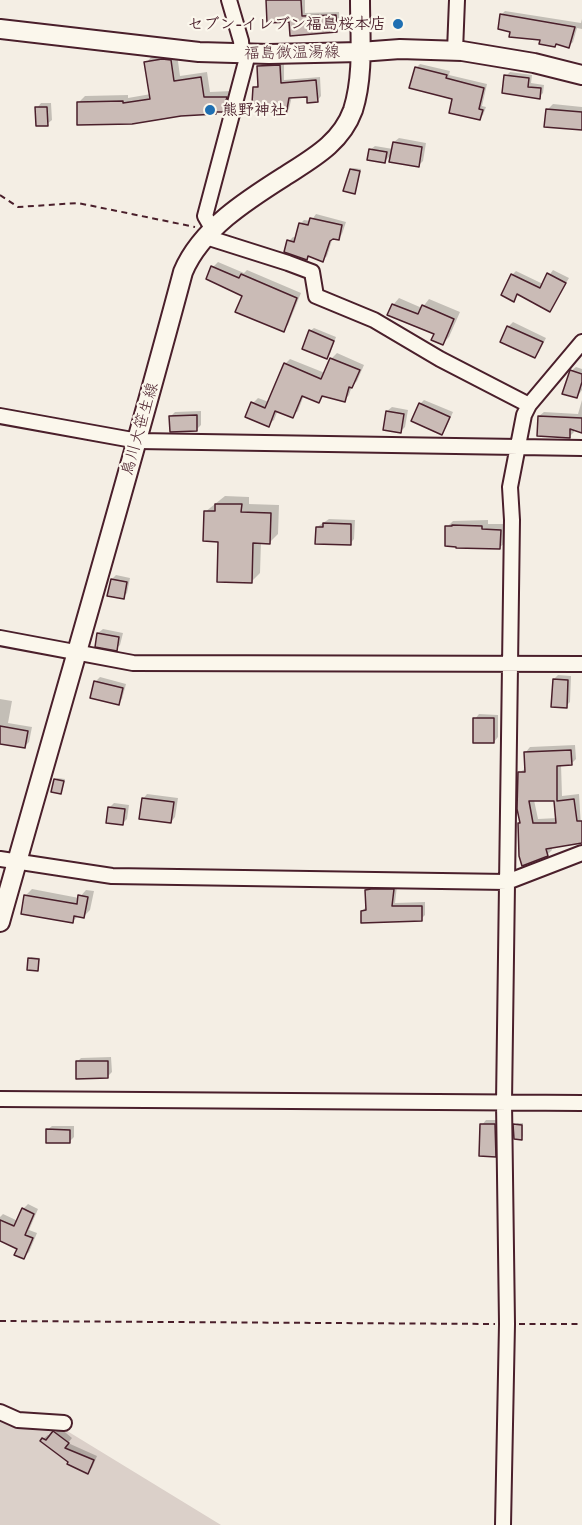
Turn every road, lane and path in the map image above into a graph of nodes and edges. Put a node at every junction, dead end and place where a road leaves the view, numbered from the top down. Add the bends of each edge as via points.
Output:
1 (229, 0) edge
2 (360, 0) edge
3 (457, 0) edge
4 (0, 29) edge
5 (455, 51) junction
6 (360, 52) junction
7 (245, 54) junction
8 (582, 75) edge
9 (0, 195) edge
10 (209, 233) junction
11 (582, 342) edge
12 (529, 405) junction
13 (0, 416) edge
14 (138, 441) junction
15 (517, 448) junction
16 (582, 448) edge
17 (0, 638) edge
18 (76, 651) junction
19 (509, 663) junction
20 (582, 664) edge
21 (582, 853) edge
22 (8, 860) edge
23 (507, 882) junction
24 (0, 922) edge
25 (0, 1099) edge
26 (504, 1102) junction
27 (582, 1103) edge
28 (0, 1321) edge
29 (507, 1324) junction
30 (578, 1324) dead end
31 (0, 1412) edge
32 (64, 1423) dead end
33 (503, 1525) edge

1 - 7 street
2 - 6 street, 鳥川大笹生線
3 - 5 street
4 - 7 street, 福島微温湯線
5 - 6 street, 福島微温湯線
5 - 8 street, 福島微温湯線
6 - 7 street, 福島微温湯線
6 - 10 street, 鳥川大笹生線 via 359,86 352,110 345,127 330,145
7 - 10 street via 205,216
9 - 10 path via 18,207 78,203
10 - 12 street via 312,272 316,296 374,320
10 - 14 street, 鳥川大笹生線 via 183,272
11 - 12 street
12 - 15 street
13 - 14 street
14 - 15 street
14 - 18 street, 鳥川大笹生線
15 - 16 street
15 - 19 street via 510,487
17 - 18 street
18 - 19 street via 134,663
18 - 22 street, 鳥川大笹生線
19 - 20 street
19 - 23 street
21 - 23 street
22 - 23 street via 112,876
22 - 24 street, 鳥川大笹生線
23 - 26 street
25 - 26 street
26 - 27 street
26 - 29 street
28 - 29 path
29 - 30 path
29 - 33 street
31 - 32 street via 18,1420

